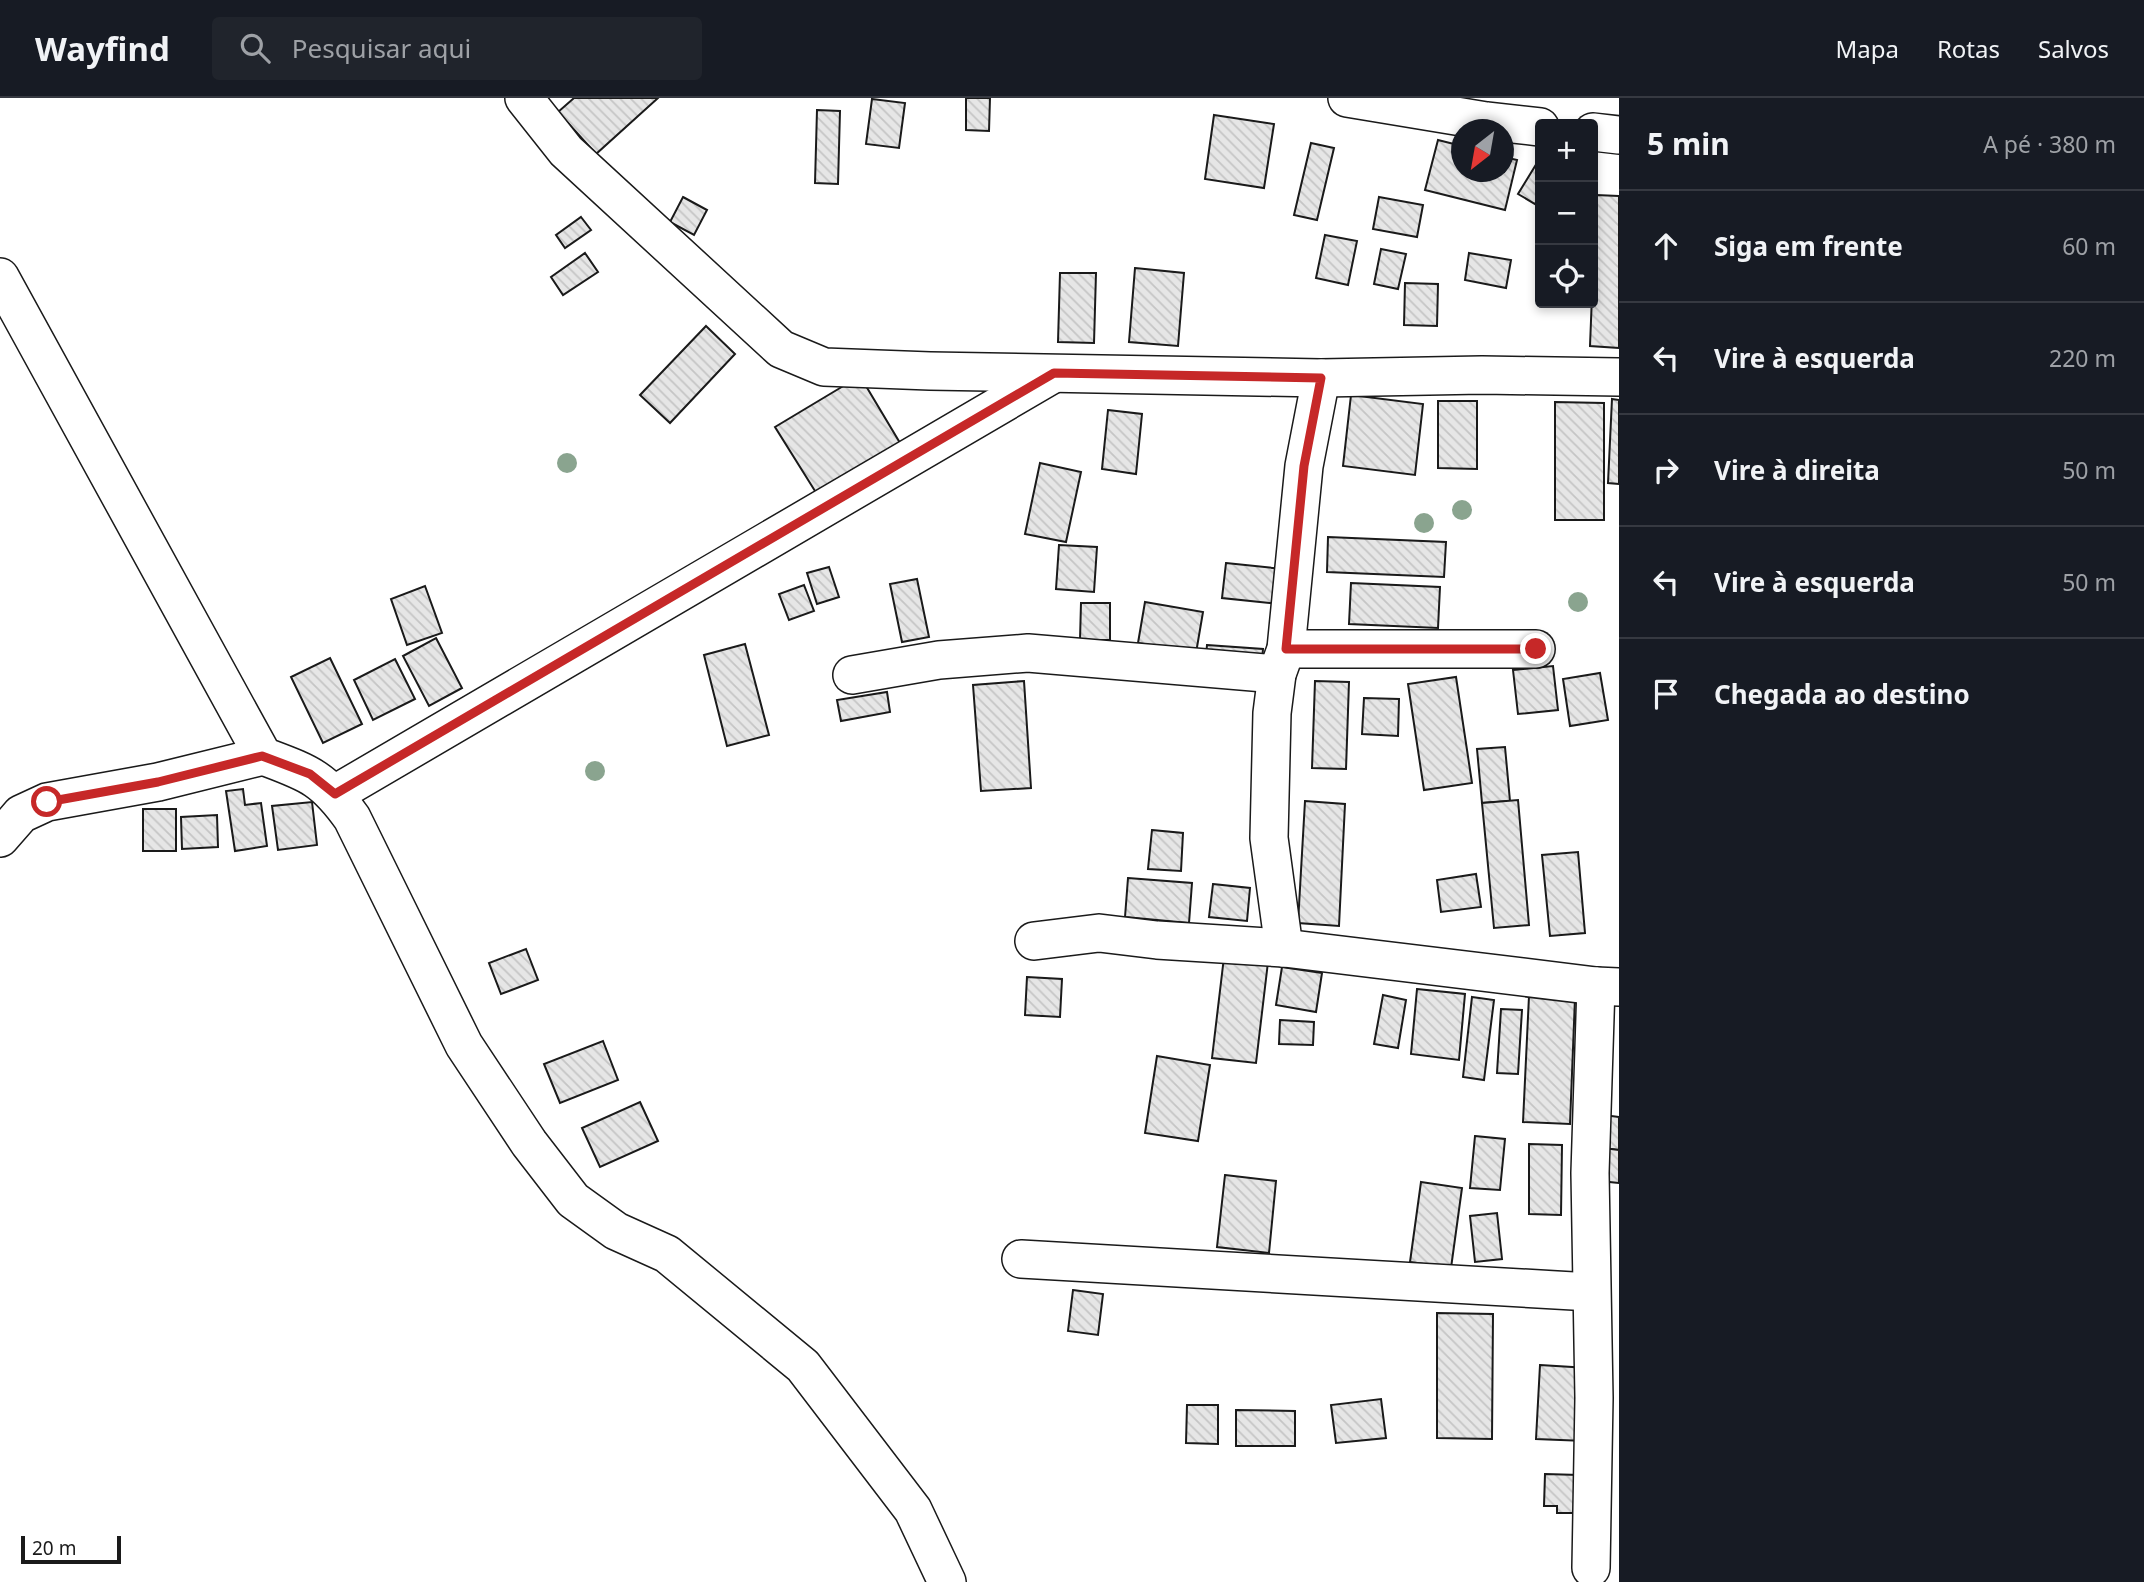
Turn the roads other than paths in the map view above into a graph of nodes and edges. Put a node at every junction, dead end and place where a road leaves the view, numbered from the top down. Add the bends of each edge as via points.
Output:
1 (524, 98) edge
2 (1348, 98) edge
3 (1535, 126) edge
4 (1598, 133) edge
5 (1619, 135) edge
6 (0, 277) edge
7 (1054, 373) junction
8 (1619, 377) edge
9 (1321, 378) junction
10 (1536, 649) dead end
11 (1281, 662) junction
12 (852, 675) dead end
13 (262, 756) junction
14 (335, 794) junction
15 (0, 838) edge
16 (1034, 942) dead end
17 (1283, 948) junction
18 (1608, 986) edge
19 (1021, 1259) dead end
20 (1591, 1292) junction
21 (1591, 1568) dead end
22 (947, 1582) edge

1 - 7 street via 566,151 781,349 824,367
2 - 3 street
4 - 5 street
6 - 13 street
7 - 9 street
7 - 14 street
8 - 9 street
9 - 11 street via 1304,466
10 - 11 street
11 - 12 street via 1028,653 939,660
11 - 17 street via 1272,713 1269,838
13 - 14 street via 310,774
13 - 15 street via 158,782 47,802 21,814
14 - 22 street via 352,818 464,1045 573,1200 616,1231 667,1254 803,1366 913,1510
16 - 17 street via 1099,933
17 - 18 street
18 - 20 street via 1590,1173
19 - 20 street
20 - 21 street

